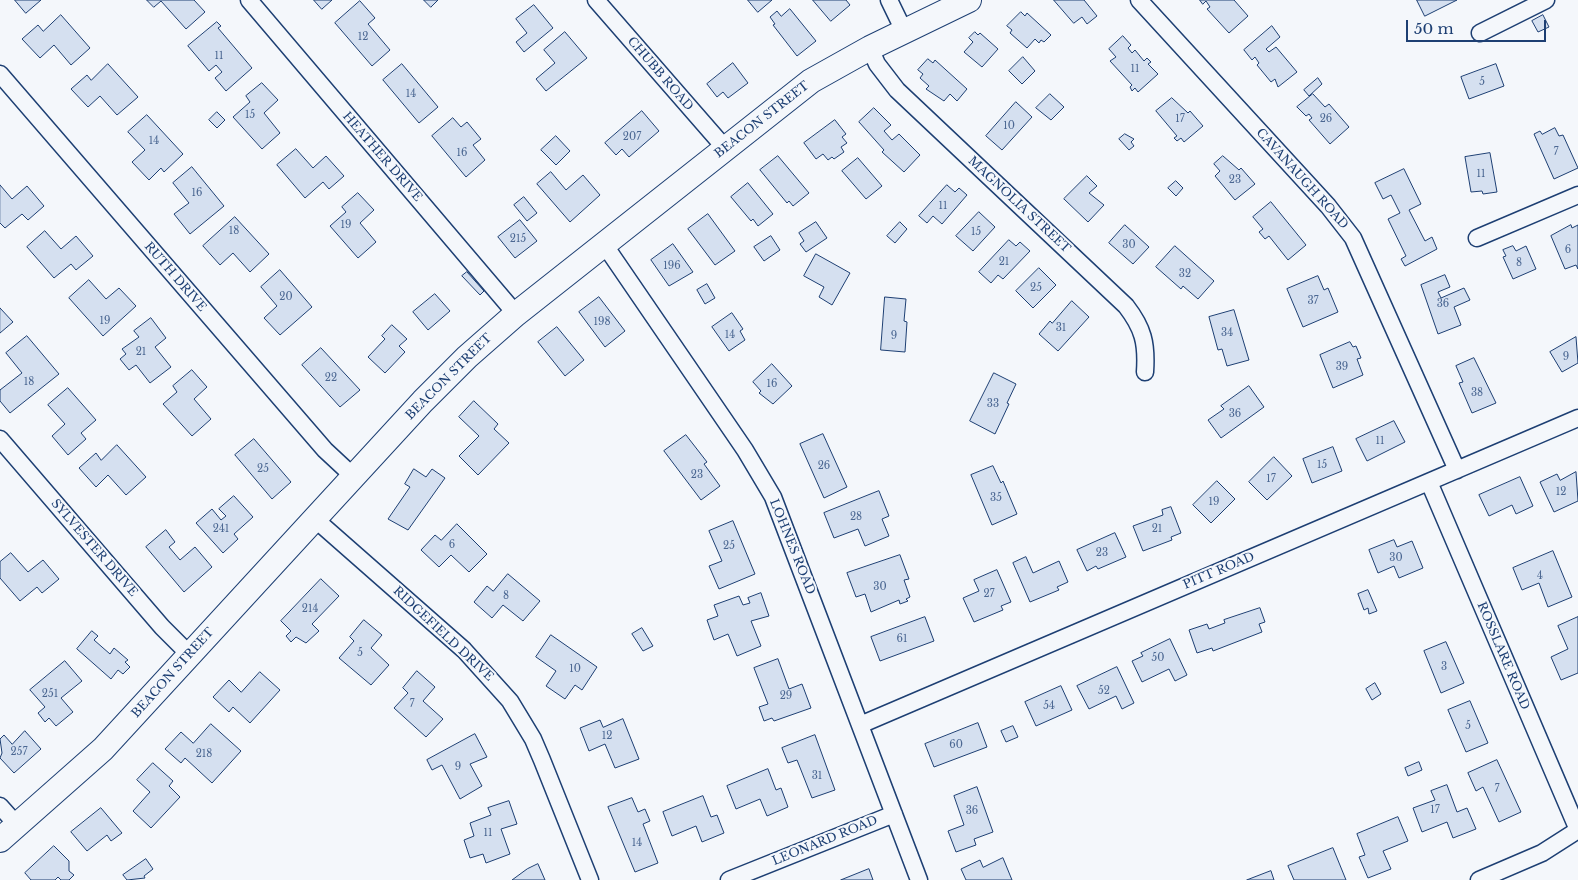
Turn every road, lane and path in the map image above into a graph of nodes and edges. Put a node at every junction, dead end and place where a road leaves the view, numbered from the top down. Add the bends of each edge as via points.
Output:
1 (248, 0) edge
2 (596, 0) edge
3 (888, 0) edge
4 (969, 0) edge
5 (1139, 0) edge
6 (1546, 0) edge
7 (904, 31) junction
8 (1480, 33) dead end
9 (870, 48) junction
10 (0, 74) edge
11 (725, 148) junction
12 (1578, 195) edge
13 (1477, 238) dead end
14 (604, 244) junction
15 (516, 314) junction
16 (1145, 372) dead end
17 (1578, 418) edge
18 (0, 439) edge
19 (1457, 470) junction
20 (354, 476) junction
21 (1429, 482) junction
22 (315, 519) junction
23 (190, 654) junction
24 (860, 725) junction
25 (0, 806) edge
26 (894, 814) junction
27 (1578, 830) edge
28 (9, 832) edge
29 (590, 880) edge
30 (729, 880) edge
31 (919, 880) edge
32 (1479, 880) edge

1 - 15 street, HEATHER DRIVE
2 - 11 street, CHUBB ROAD
3 - 7 street
4 - 7 street, BEACON STREET
5 - 19 street, CAVANAUGH ROAD via 1328,206 1353,238
6 - 8 street
7 - 9 street, BEACON STREET
9 - 11 street, BEACON STREET via 811,81
9 - 16 street, MAGNOLIA STREET via 886,77 898,90 1126,306 1142,329
10 - 20 street, RUTH DRIVE via 325,450
11 - 14 street, BEACON STREET
12 - 13 street
14 - 15 street, BEACON STREET
14 - 24 street, LOHNES ROAD via 760,474 784,521
15 - 20 street, BEACON STREET via 444,380
17 - 19 street, PITT ROAD
18 - 23 street, SYLVESTER DRIVE via 162,628
19 - 21 street, PITT ROAD
20 - 22 street, BEACON STREET
21 - 24 street, PITT ROAD
21 - 27 street, ROSSLARE ROAD
22 - 23 street, BEACON STREET
22 - 29 street, RIDGEFIELD DRIVE via 464,650 510,701 533,739
23 - 28 street, BEACON STREET via 90,762
24 - 26 street, LOHNES ROAD
25 - 28 street
26 - 30 street, LEONARD ROAD
26 - 31 street, LOHNES ROAD
27 - 32 street via 1542,853

